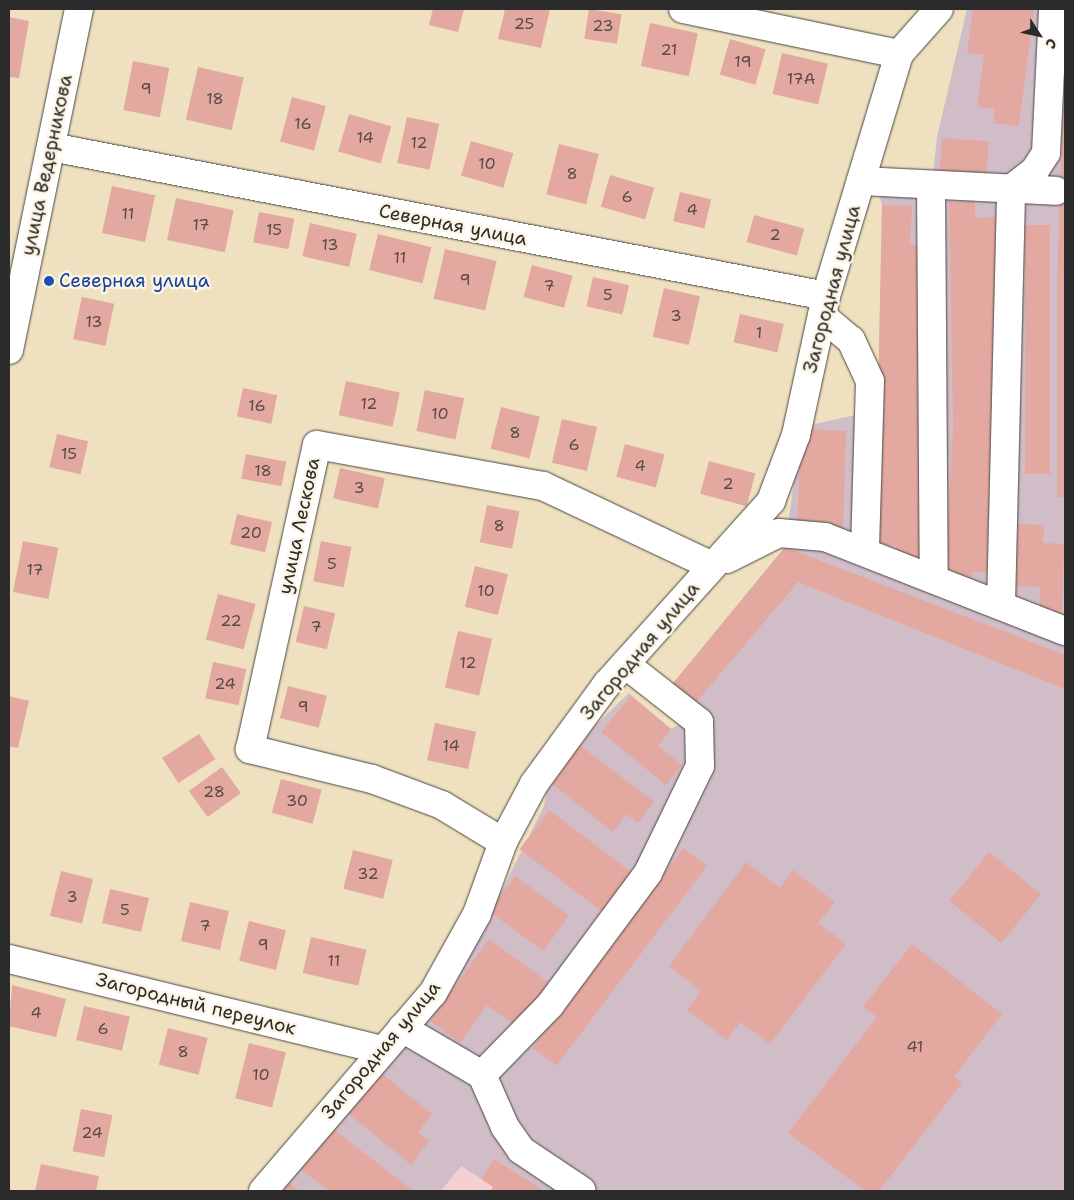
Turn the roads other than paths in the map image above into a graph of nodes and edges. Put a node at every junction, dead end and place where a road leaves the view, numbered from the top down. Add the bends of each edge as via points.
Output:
1 (79, 9) edge
2 (683, 9) edge
3 (939, 9) edge
4 (1053, 9) edge
5 (900, 54) junction
6 (51, 147) junction
7 (861, 181) junction
8 (930, 185) junction
9 (1010, 188) junction
10 (1056, 191) dead end
11 (824, 306) junction
12 (9, 350) edge
13 (865, 552) junction
14 (712, 566) junction
15 (934, 577) junction
16 (1001, 604) junction
17 (1065, 631) edge
18 (625, 664) junction
19 (503, 842) junction
20 (9, 959) edge
21 (402, 1028) junction
22 (383, 1050) junction
23 (482, 1075) junction
24 (263, 1191) edge
25 (582, 1191) edge

1 - 6 street, улица Ведерникова
2 - 5 street
3 - 5 street
4 - 9 street via 1046,153 1035,170
5 - 7 street, Загородная улица
6 - 11 street, Северная улица
6 - 12 street, улица Ведерникова
7 - 8 street
7 - 11 street, Загородная улица
8 - 9 street
8 - 15 street
9 - 10 street
9 - 16 street
11 - 13 street via 851,340 870,382
11 - 14 street, Загородная улица via 796,435 772,501
13 - 14 street via 825,537 780,532
13 - 15 street
14 - 18 street, Загородная улица
14 - 19 street, улица Лескова via 543,486 316,445 250,749 372,779 442,804
15 - 16 street
16 - 17 street
18 - 19 street, Загородная улица via 534,784
18 - 23 street via 699,722 700,766 648,873 550,1005
19 - 21 street, Загородная улица via 477,914 433,993
20 - 22 street, Загородный переулок
21 - 22 street, Загородная улица
21 - 23 street
22 - 24 street, Загородная улица
23 - 25 street via 505,1127 521,1150

